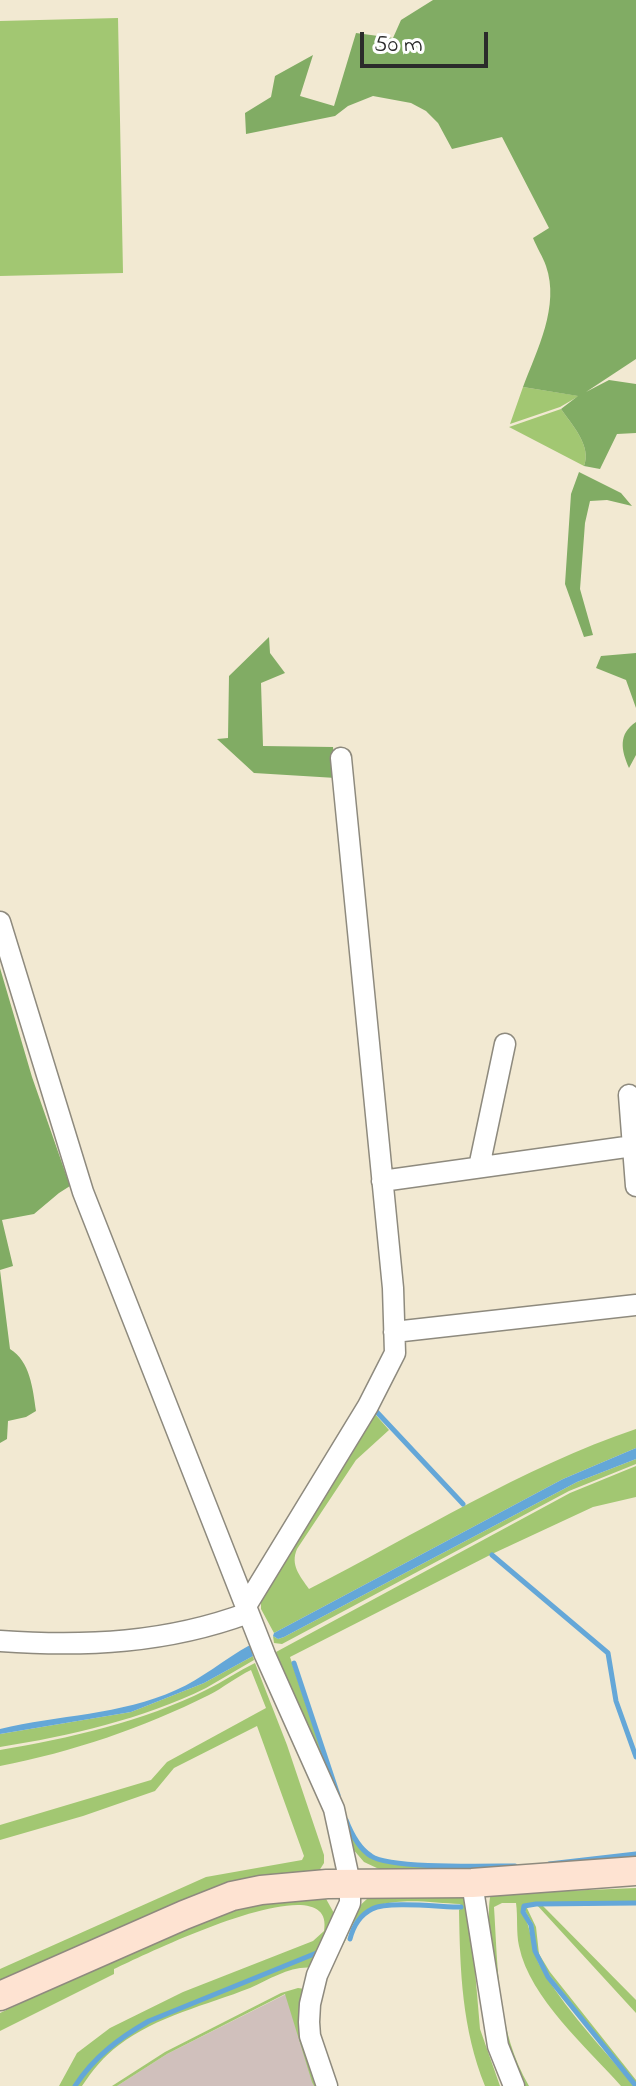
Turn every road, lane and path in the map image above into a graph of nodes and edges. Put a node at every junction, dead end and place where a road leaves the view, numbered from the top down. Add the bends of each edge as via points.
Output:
1 (341, 758) dead end
2 (0, 922) edge
3 (505, 1044) dead end
4 (629, 1095) dead end
5 (633, 1146) junction
6 (479, 1167) junction
7 (382, 1181) junction
8 (636, 1186) edge
9 (636, 1305) edge
10 (394, 1332) junction
11 (247, 1610) junction
12 (0, 1641) edge
13 (636, 1871) edge
14 (350, 1883) junction
15 (472, 1883) junction
16 (0, 1996) edge
17 (327, 2086) edge
18 (514, 2086) edge

1 - 7 street
2 - 11 street via 83,1192
3 - 6 street
4 - 5 street
5 - 6 street
5 - 8 street
6 - 7 street
7 - 10 street
9 - 10 street
10 - 11 street via 395,1353 368,1406
11 - 12 street via 218,1624 157,1638 55,1645
11 - 14 street via 334,1809
13 - 15 main road
14 - 15 main road
14 - 16 main road via 232,1896
14 - 17 street via 350,1903 317,1975 310,2004 310,2036
15 - 18 street via 495,2033

